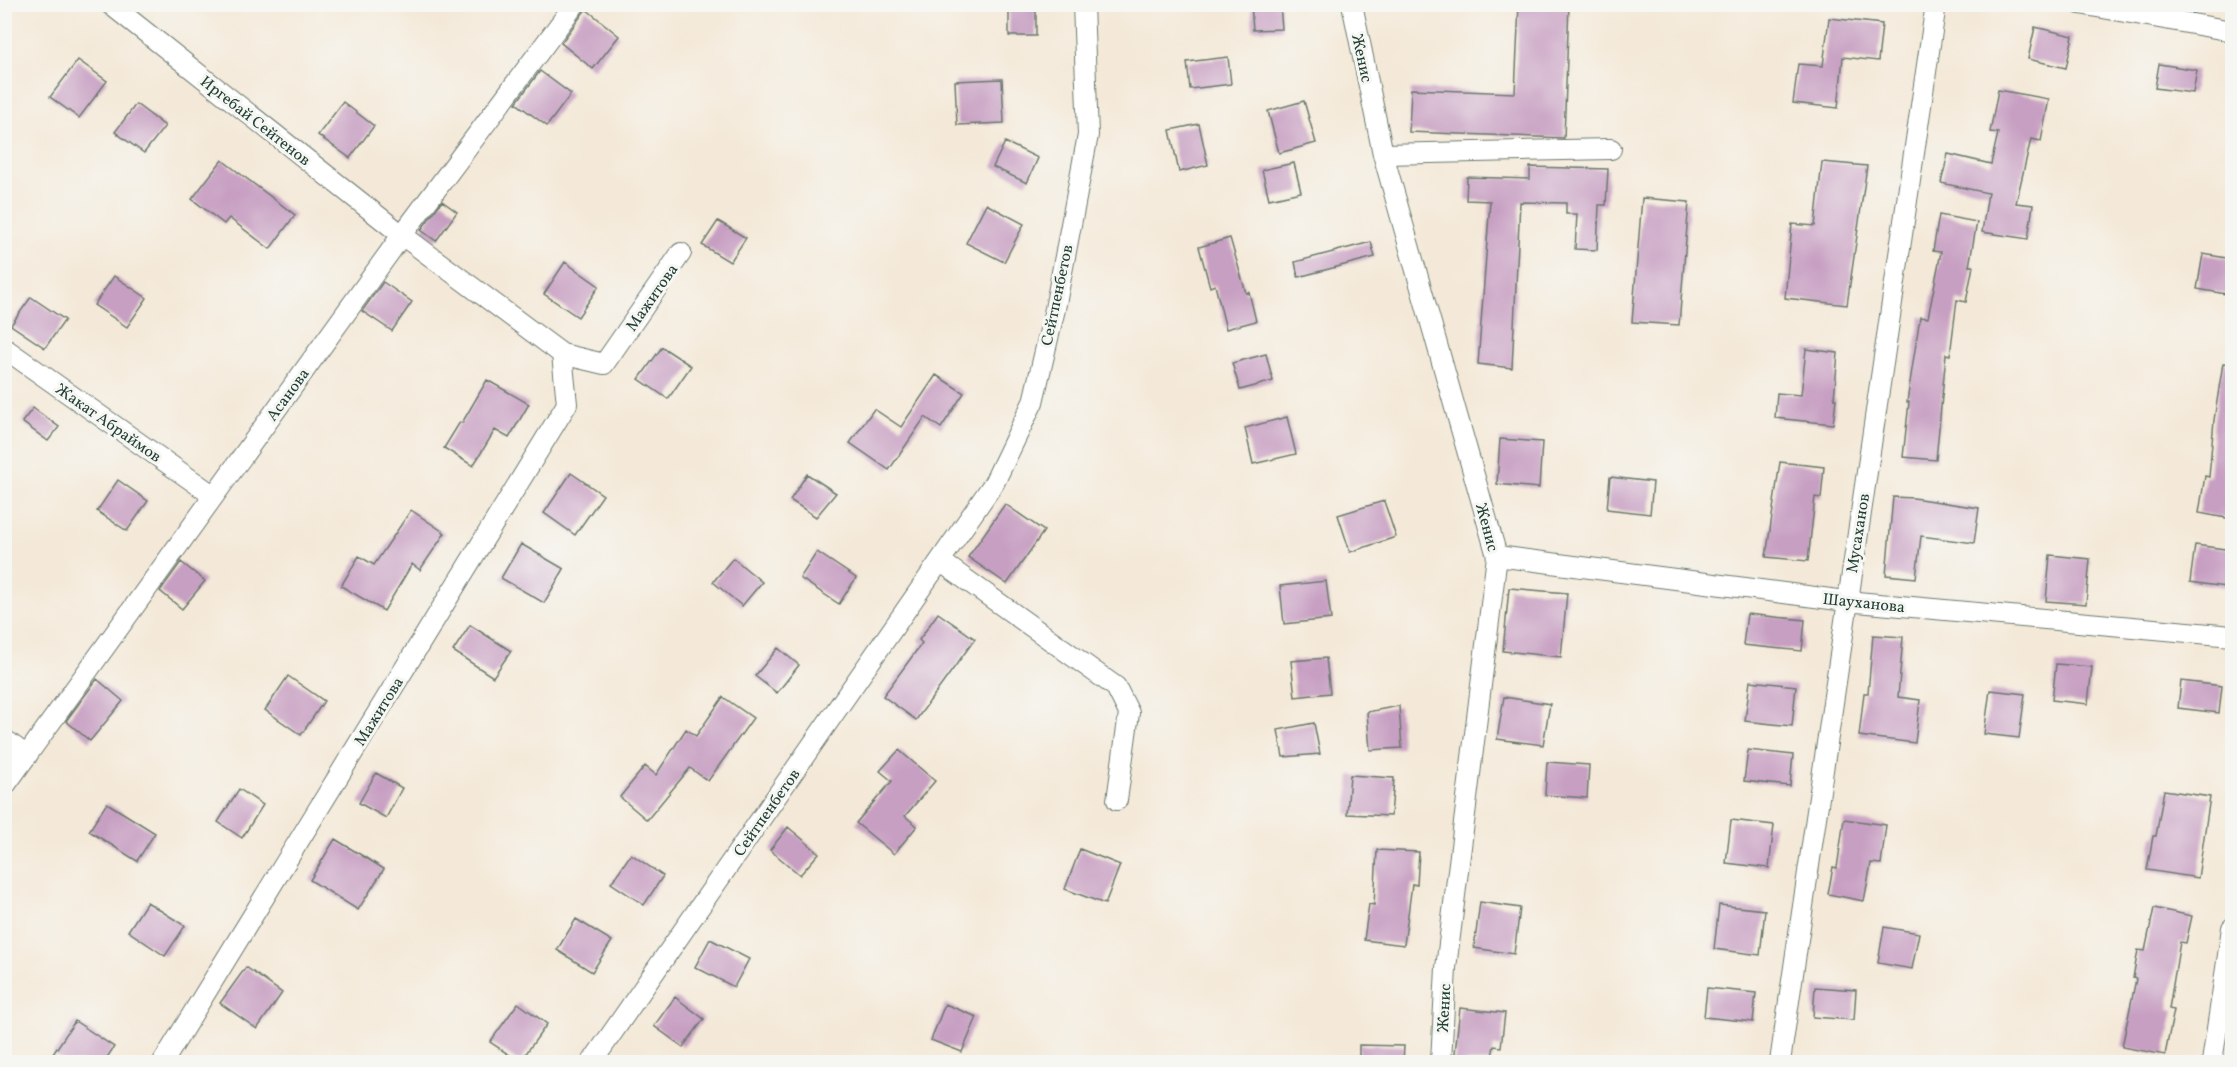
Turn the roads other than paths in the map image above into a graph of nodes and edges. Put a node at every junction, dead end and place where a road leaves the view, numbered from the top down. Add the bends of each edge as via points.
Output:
1 (110, 4) edge
2 (575, 4) edge
3 (1083, 4) edge
4 (1352, 4) edge
5 (1936, 4) edge
6 (2080, 4) edge
7 (2232, 31) edge
8 (1611, 149) dead end
9 (1383, 154) junction
10 (402, 235) junction
11 (681, 253) dead end
12 (4, 348) edge
13 (562, 354) junction
14 (214, 496) junction
15 (1497, 556) junction
16 (940, 561) junction
17 (1846, 601) junction
18 (2232, 636) edge
19 (4, 739) edge
20 (27, 756) junction
21 (4, 787) edge
22 (1117, 800) dead end
23 (2232, 928) edge
24 (163, 1062) edge
25 (592, 1062) edge
26 (1440, 1062) edge
27 (1780, 1062) edge
28 (2212, 1062) edge

1 - 10 street, Иргебай Сейтенов
2 - 10 street, Асанова
3 - 16 street, Сейтпенбетов via 1088,135 1033,402 994,483
4 - 9 street, Женис
5 - 17 street, Мусаханов
6 - 7 street
8 - 9 street
9 - 15 street, Женис
10 - 13 street, Мажитова
10 - 14 street, Асанова
11 - 13 street, Мажитова via 604,364
12 - 14 street, Жакат Абраймов
13 - 24 street, Мажитова via 567,404
14 - 20 street, Асанова
15 - 17 street, Шауханова
15 - 26 street, Женис via 1446,968
16 - 22 street via 1116,687 1129,713
16 - 25 street, Сейтпенбетов
17 - 18 street, Шауханова
17 - 27 street, Мусаханов
19 - 20 street
20 - 21 street, Асанова
23 - 28 street

